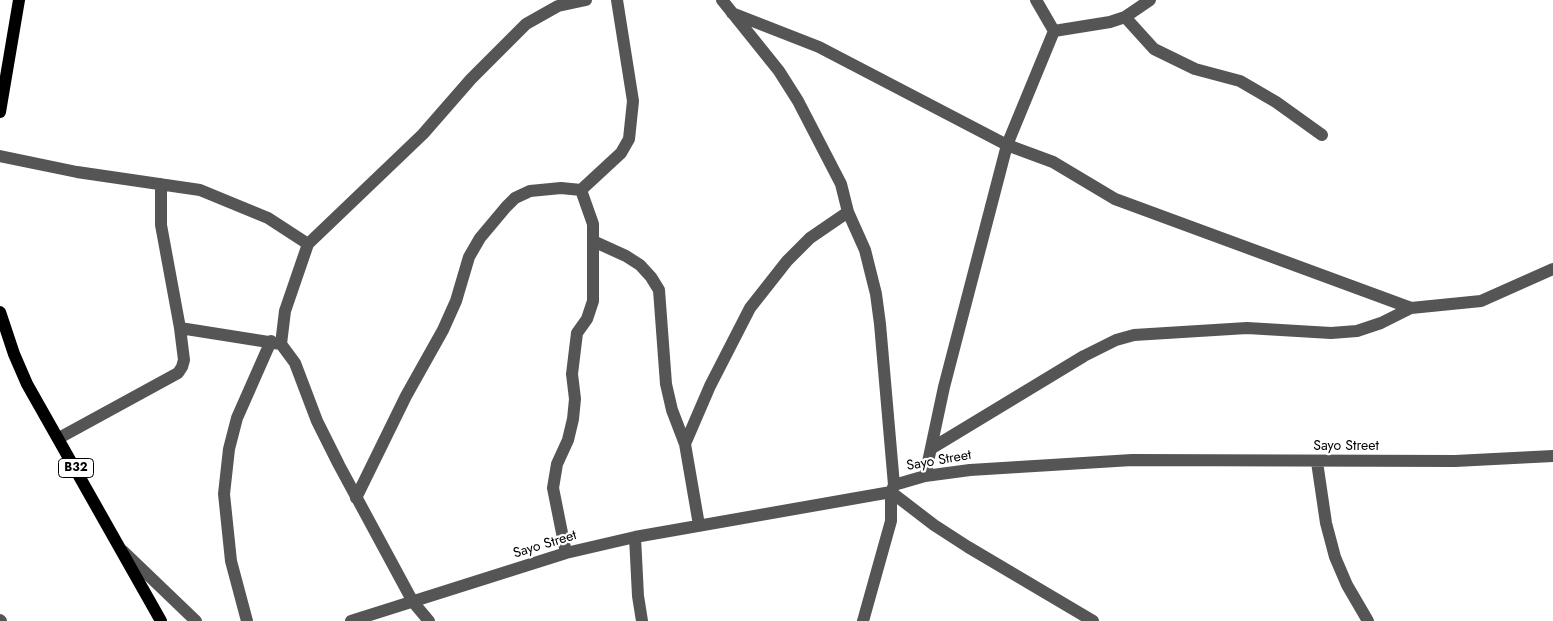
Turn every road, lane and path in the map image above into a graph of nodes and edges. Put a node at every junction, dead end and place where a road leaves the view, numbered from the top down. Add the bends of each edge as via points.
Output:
1 (19, 0) edge
2 (586, 0) edge
3 (616, 0) edge
4 (722, 0) edge
5 (1036, 0) edge
6 (1150, 0) edge
7 (732, 13) junction
8 (1124, 17) junction
9 (1054, 31) junction
10 (0, 112) edge
11 (1322, 136) dead end
12 (1007, 144) junction
13 (0, 156) edge
14 (161, 184) junction
15 (582, 190) junction
16 (848, 212) junction
17 (593, 241) junction
18 (308, 244) junction
19 (1553, 269) edge
20 (1411, 308) junction
21 (0, 312) edge
22 (180, 328) junction
23 (276, 343) junction
24 (59, 438) junction
25 (685, 444) junction
26 (932, 448) junction
27 (1553, 456) edge
28 (1317, 462) junction
29 (926, 476) junction
30 (892, 489) junction
31 (356, 498) junction
32 (699, 525) junction
33 (635, 537) junction
34 (118, 545) junction
35 (566, 553) junction
36 (414, 602) junction
37 (161, 621) edge
38 (196, 621) edge
39 (247, 621) edge
40 (351, 621) edge
41 (429, 621) edge
42 (642, 621) edge
43 (864, 621) edge
44 (1093, 621) edge
45 (1368, 621) edge

1 - 10 main road
2 - 18 street via 558,6 526,24 471,79 423,134
3 - 15 street via 633,101 629,139 621,153
4 - 7 street
5 - 9 street
6 - 8 street
7 - 12 street via 819,47
7 - 16 street via 798,101 841,184
8 - 9 street
8 - 11 street via 1154,49 1195,69 1240,82 1276,102
9 - 12 street
12 - 20 street via 1053,162 1115,200
12 - 26 street via 944,387
13 - 14 street via 77,172
14 - 18 street via 200,190 248,208
14 - 22 street via 161,225
15 - 17 street via 590,211
15 - 31 street via 530,191 511,203 480,238 469,257 456,302 443,330 406,396
16 - 25 street via 810,238 750,308
16 - 30 street via 865,250 876,294
17 - 25 street via 640,265 659,290 666,384
17 - 35 street via 593,301 587,319 577,333 572,374 573,419 568,440 556,464 553,488
18 - 23 street
19 - 20 street via 1481,301
20 - 26 street via 1357,331 1331,333 1247,328 1134,335 1116,340
21 - 24 main road, B32 via 20,370
22 - 23 street
22 - 24 street via 184,360 178,373
23 - 31 street via 295,363 317,421
23 - 39 street via 237,418 229,449 224,494 231,561
24 - 34 main road, B32
25 - 32 street
26 - 29 street
27 - 28 street, Sayo Street via 1455,461
28 - 29 street, Sayo Street via 1132,460 991,467
28 - 45 street via 1334,557
29 - 30 street, Sayo Street
30 - 32 street, Sayo Street
30 - 43 street via 891,521
30 - 44 street via 934,525
31 - 36 street
32 - 33 street, Sayo Street
33 - 35 street, Sayo Street
33 - 42 street
34 - 37 main road, B32
34 - 38 street
35 - 36 street, Sayo Street
36 - 40 street, Sayo Street
36 - 41 street

